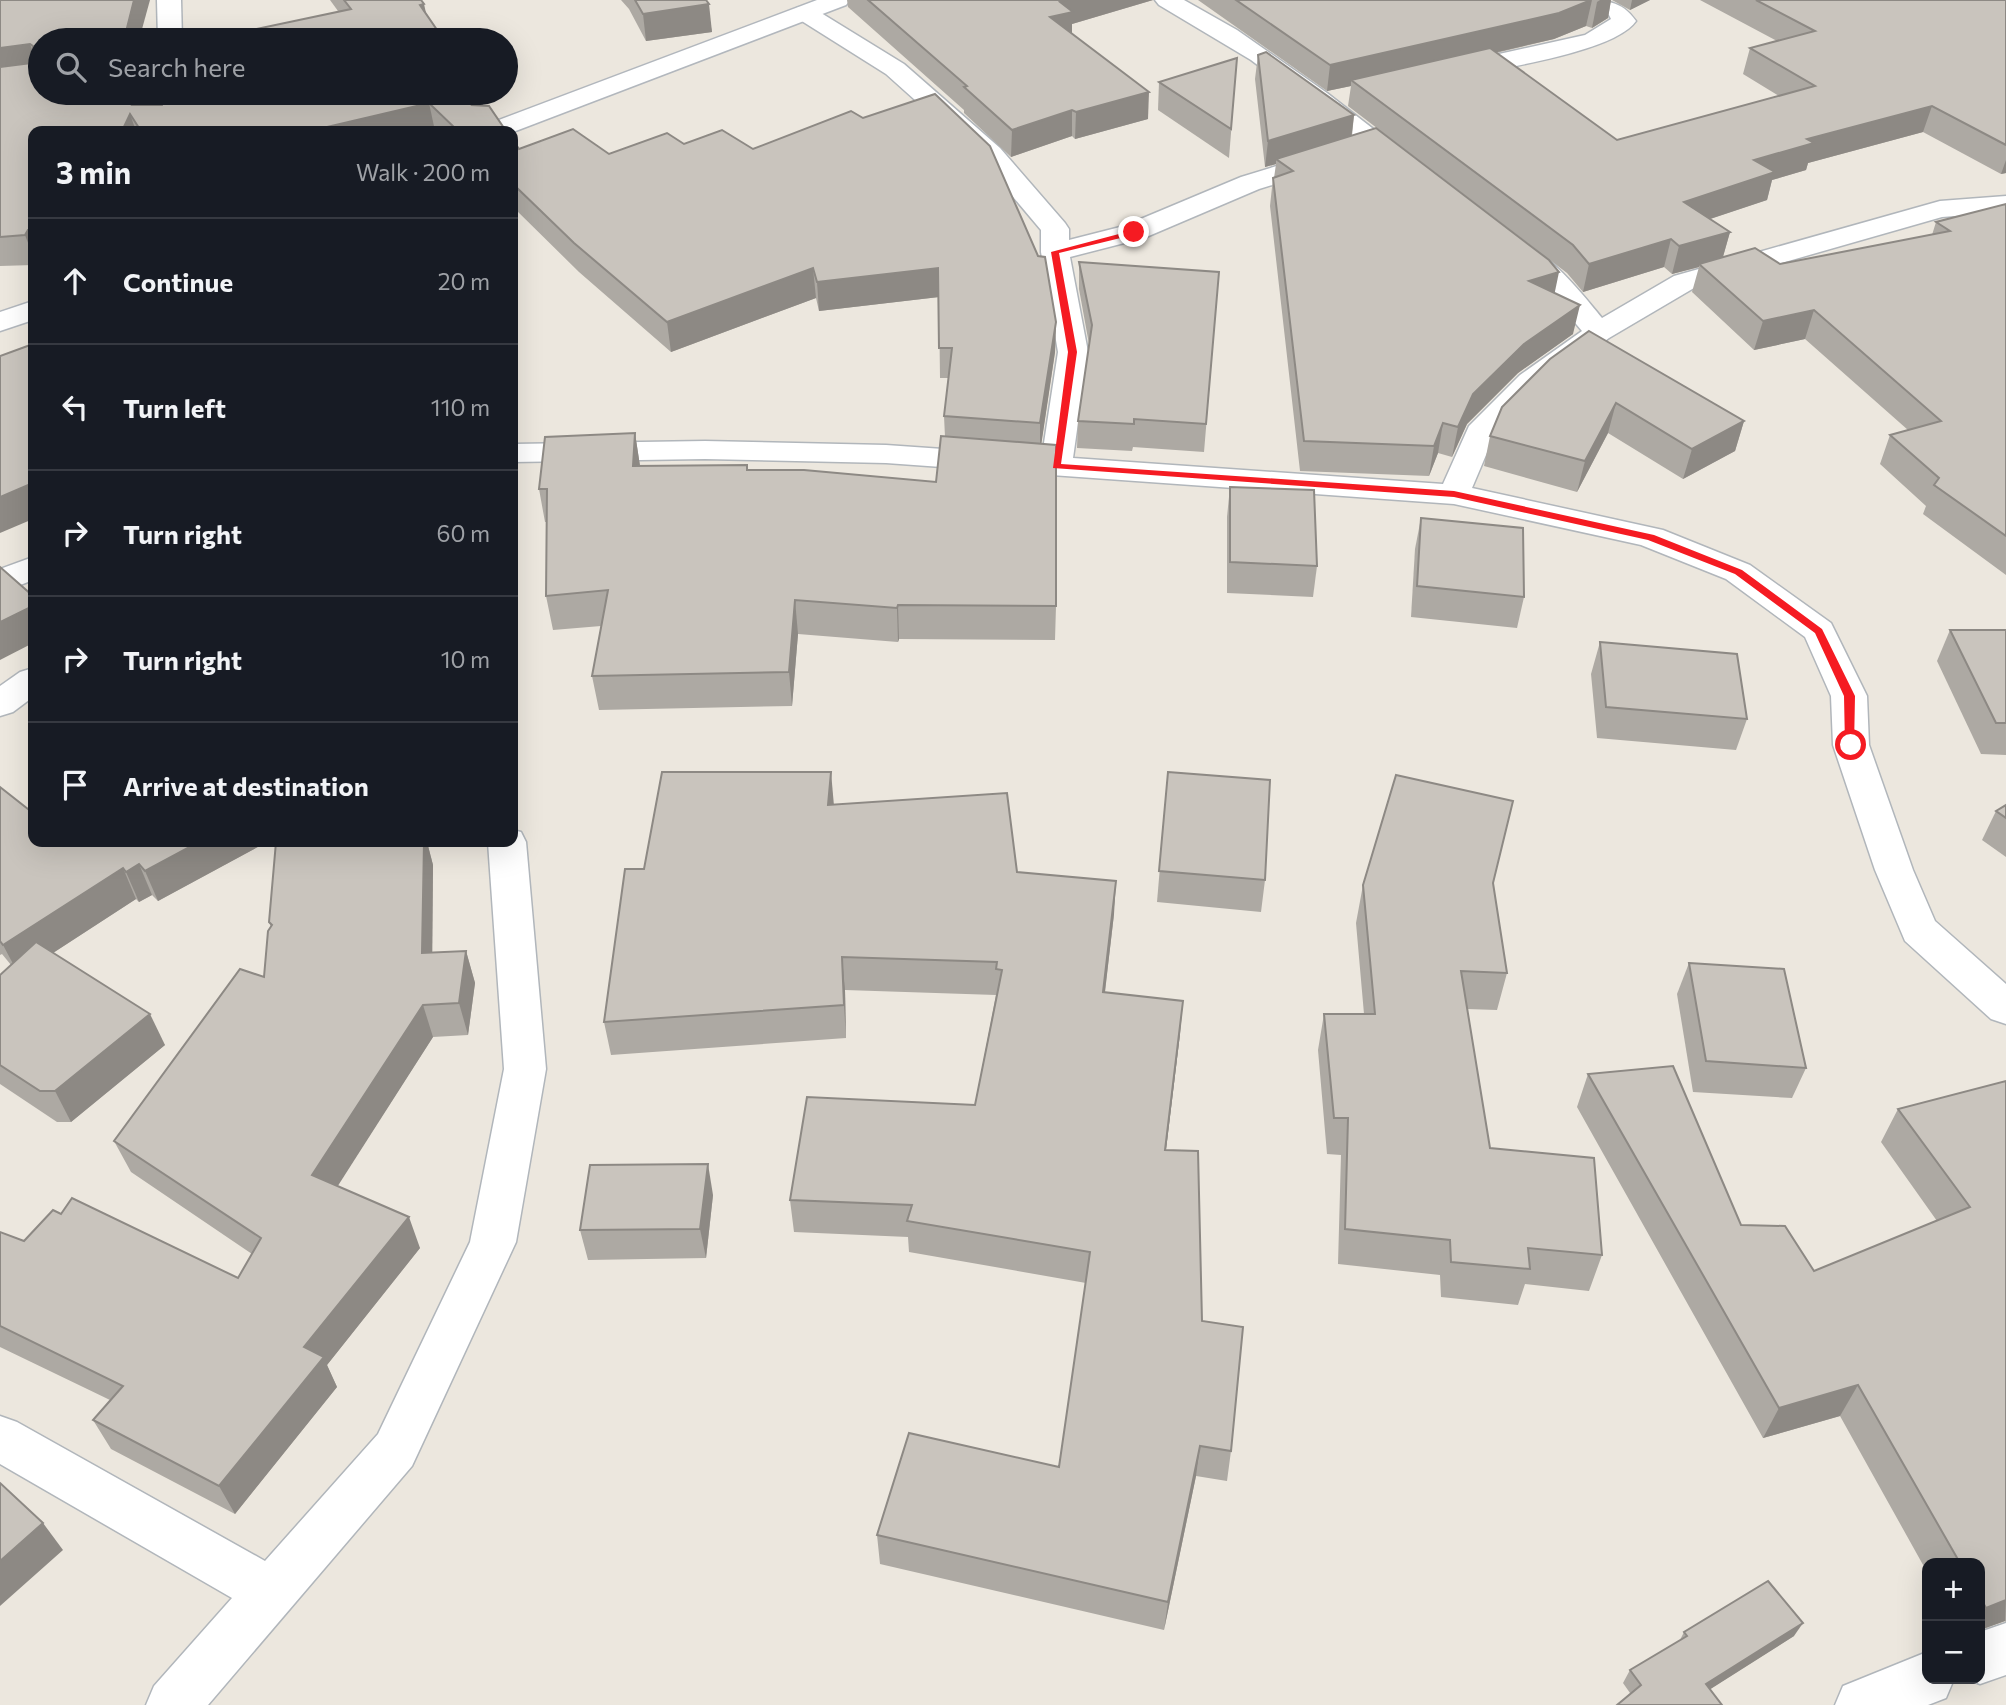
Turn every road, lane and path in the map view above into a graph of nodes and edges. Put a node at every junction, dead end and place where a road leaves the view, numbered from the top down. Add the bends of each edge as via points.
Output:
1 (838, 0) edge
2 (1167, 0) edge
3 (1590, 0) edge
4 (177, 5) edge
5 (805, 13) junction
6 (172, 28) edge
7 (1430, 77) edge
8 (1349, 95) edge
9 (1322, 102) junction
10 (505, 126) edge
11 (1377, 143) junction
12 (1419, 175) edge
13 (2006, 204) edge
14 (1493, 231) edge
15 (1055, 252) junction
16 (28, 310) edge
17 (28, 312) edge
18 (0, 313) edge
19 (0, 322) edge
20 (1599, 332) junction
21 (518, 453) edge
22 (1056, 466) junction
23 (1454, 494) junction
24 (28, 569) edge
25 (0, 582) edge
26 (28, 684) edge
27 (0, 704) edge
28 (507, 847) edge
29 (2006, 1008) edge
30 (0, 1438) edge
31 (271, 1592) junction
32 (2006, 1649) edge
33 (1985, 1656) edge
34 (1922, 1681) edge
35 (173, 1705) edge
36 (1863, 1705) edge

1 - 5 street
2 - 9 street via 1199,16
3 - 7 street via 1618,10 1624,21 1593,40
4 - 6 street
5 - 10 street
5 - 15 street via 895,69 991,154 1055,229
8 - 9 street
9 - 11 street
11 - 12 street
11 - 15 street via 1250,183 1134,232
13 - 20 street via 1940,209 1684,282
14 - 20 street via 1555,281
15 - 22 street via 1073,352
16 - 18 street
17 - 19 street
20 - 23 street via 1531,381 1480,433
21 - 22 street via 858,453
22 - 23 street
23 - 29 street via 1651,537 1738,572 1819,631 1849,696 1851,745 1919,930
24 - 25 street
26 - 27 street
28 - 31 street via 525,1069 493,1242 395,1450
30 - 31 street
31 - 35 street
32 - 33 street
34 - 36 street

